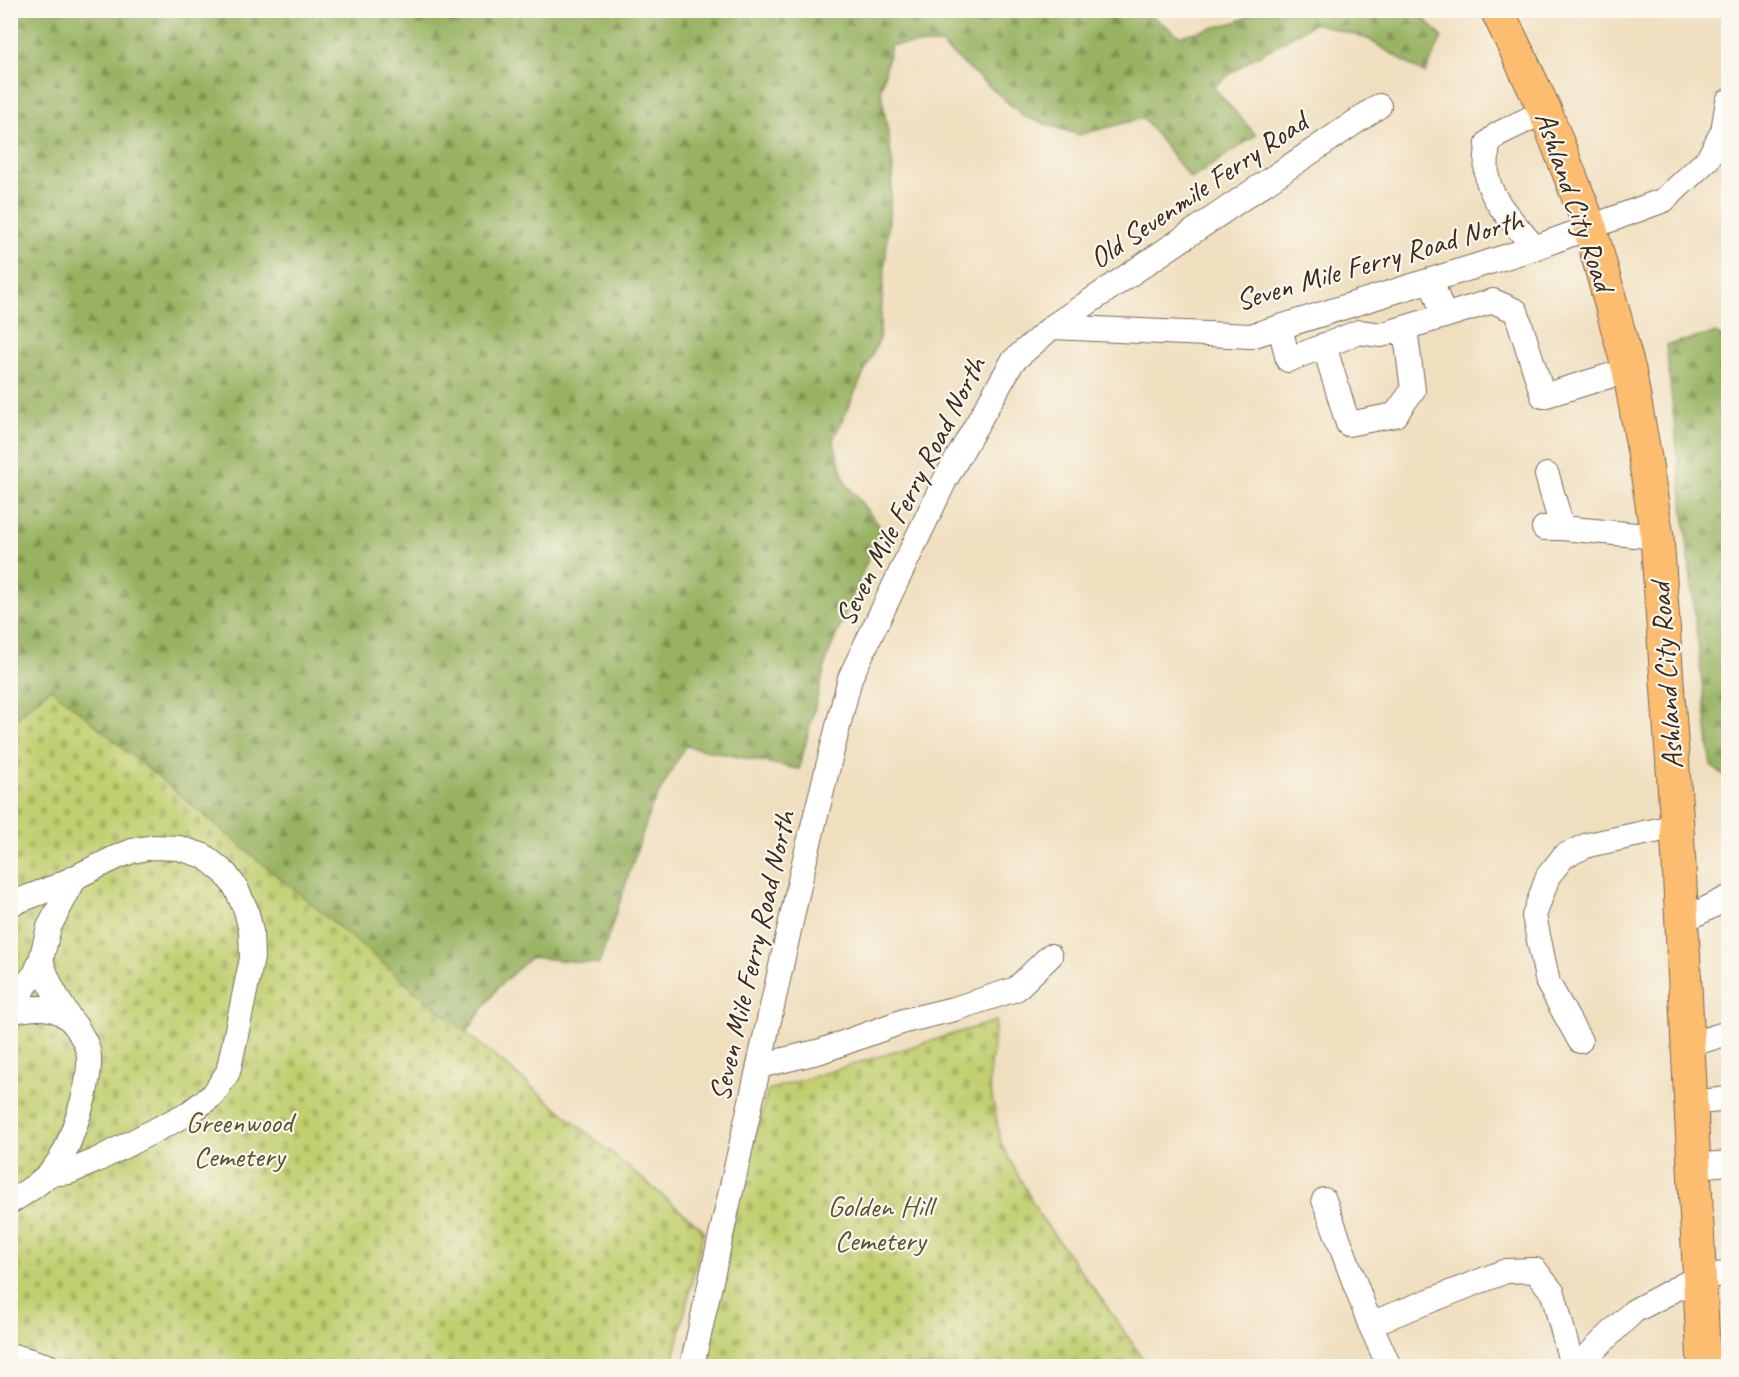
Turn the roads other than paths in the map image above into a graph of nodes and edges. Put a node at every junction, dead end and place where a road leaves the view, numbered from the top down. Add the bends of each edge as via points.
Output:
1 (1497, 10) edge
2 (1728, 101) edge
3 (1379, 106) dead end
4 (1545, 111) junction
5 (1590, 227) junction
6 (1534, 248) junction
7 (1431, 280) junction
8 (1444, 316) junction
9 (1052, 327) junction
10 (1280, 327) junction
11 (1405, 328) junction
12 (1324, 345) junction
13 (1629, 370) junction
14 (1547, 474) dead end
15 (1657, 537) junction
16 (1677, 826) junction
17 (75, 878) junction
18 (1728, 898) edge
19 (11, 904) edge
20 (1682, 921) junction
21 (43, 951) junction
22 (1050, 956) dead end
23 (10, 1004) edge
24 (10, 1012) edge
25 (69, 1017) junction
26 (1728, 1034) edge
27 (1580, 1041) dead end
28 (1688, 1045) junction
29 (759, 1066) junction
30 (1728, 1099) edge
31 (1691, 1103) junction
32 (1728, 1162) edge
33 (1695, 1166) junction
34 (49, 1174) junction
35 (1324, 1200) dead end
36 (10, 1203) edge
37 (1714, 1275) edge
38 (1370, 1324) junction
39 (10, 1355) edge
40 (48, 1366) edge
41 (692, 1366) edge
42 (1389, 1366) edge
43 (1572, 1366) edge
44 (1577, 1366) edge
45 (1704, 1366) edge

1 - 4 highway, Ashland City Road
2 - 5 street, Seven Mile Ferry Road North via 1723,131 1708,159 1664,200
3 - 9 street, Old Sevenmile Ferry Road
4 - 5 highway, Ashland City Road
4 - 6 street via 1488,143 1488,179 1493,193
5 - 6 street, Seven Mile Ferry Road North
5 - 13 highway, Ashland City Road
6 - 7 street, Seven Mile Ferry Road North
7 - 8 street
7 - 10 street, Seven Mile Ferry Road North
8 - 11 street
8 - 13 street via 1493,301 1516,311 1543,396
9 - 10 street, Seven Mile Ferry Road North via 1251,336
9 - 29 street, Seven Mile Ferry Road North via 1007,371 945,480 850,678
10 - 12 street via 1288,360
11 - 12 street via 1381,335 1359,332
11 - 12 street via 1413,390 1395,415 1348,424
13 - 15 highway, Ashland City Road
14 - 15 street via 1553,528
15 - 16 highway, Ashland City Road
16 - 20 highway, Ashland City Road
16 - 27 street via 1588,845 1564,856 1548,876 1534,916 1548,983
17 - 19 street
17 - 21 street via 49,927
17 - 34 street via 132,851 153,847 179,848 204,856 236,888 251,931 252,958 228,1072 213,1095 189,1113 95,1161 69,1172
18 - 20 street
19 - 21 street via 35,916 43,928
20 - 28 highway, Ashland City Road
21 - 23 street via 34,974
21 - 25 street via 45,973
22 - 29 street via 1016,989 821,1051
24 - 25 street via 46,1008
25 - 34 street via 89,1055 87,1084 70,1141
26 - 28 street
28 - 31 highway, Ashland City Road
29 - 41 street, Seven Mile Ferry Road North
30 - 31 street
31 - 33 highway, Ashland City Road
32 - 33 street
33 - 37 highway, Ashland City Road
34 - 36 street
35 - 38 street
37 - 44 street via 1634,1311
37 - 45 highway, Ashland City Road
38 - 42 street
38 - 43 street via 1506,1271 1535,1269 1553,1293
39 - 40 street

